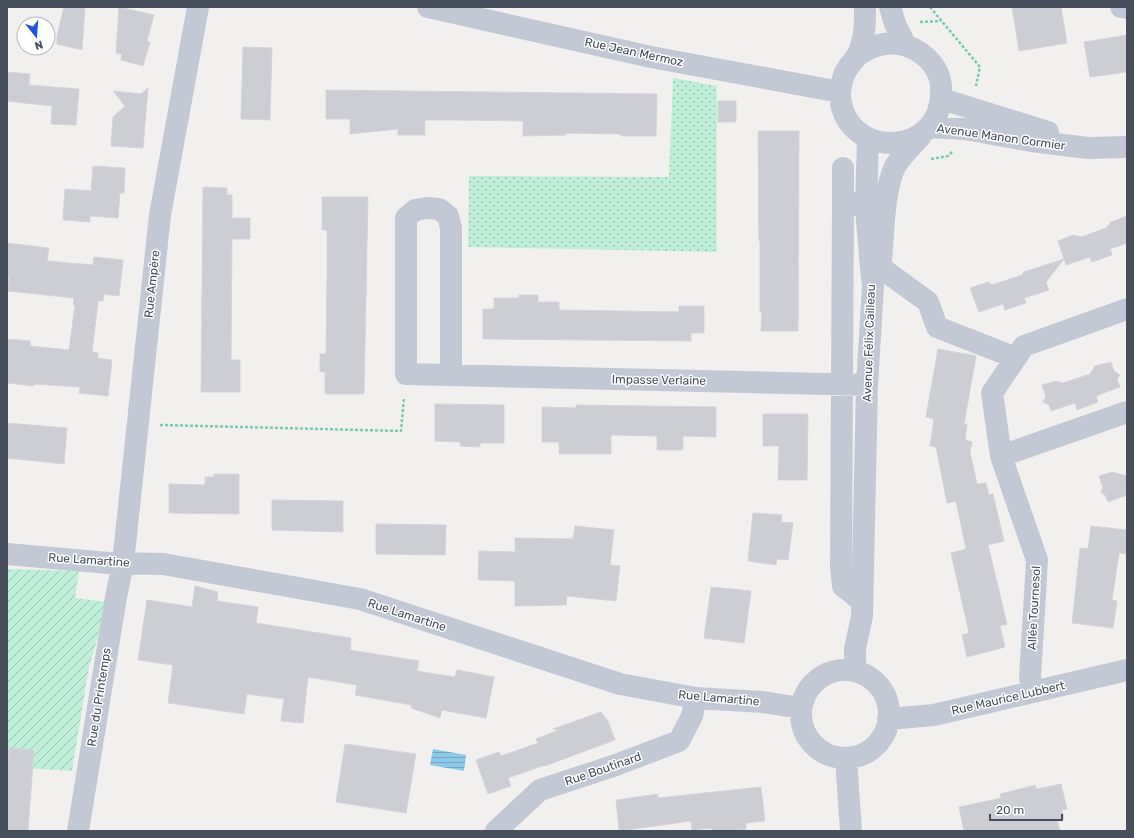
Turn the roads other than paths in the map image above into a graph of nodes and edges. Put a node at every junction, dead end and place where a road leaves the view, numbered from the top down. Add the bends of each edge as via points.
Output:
1 (198, 7) edge
2 (428, 7) edge
3 (866, 7) edge
4 (890, 7) edge
5 (1121, 7) edge
6 (1127, 8) edge
7 (905, 44) junction
8 (857, 56) junction
9 (840, 92) junction
10 (942, 99) junction
11 (929, 127) junction
12 (868, 138) junction
13 (1127, 146) edge
14 (842, 168) dead end
15 (843, 200) junction
16 (866, 208) junction
17 (877, 277) junction
18 (1127, 309) edge
19 (1016, 358) junction
20 (451, 375) junction
21 (842, 384) junction
22 (867, 385) junction
23 (1127, 412) edge
24 (1001, 456) junction
25 (7, 554) edge
26 (123, 563) junction
27 (862, 601) junction
28 (1127, 670) edge
29 (855, 671) junction
30 (1033, 692) junction
31 (696, 698) junction
32 (801, 708) junction
33 (888, 719) junction
34 (846, 758) junction
35 (78, 831) edge
36 (496, 831) edge
37 (851, 831) edge

1 - 26 street, Rue Ampère via 160,215
2 - 9 street, Rue Jean Mermoz via 651,57
3 - 8 street via 864,39
4 - 7 street
5 - 6 street
7 - 8 street via 880,44 868,48
7 - 10 street via 921,52 933,65 941,81
8 - 9 street via 846,69
9 - 12 street via 842,106 848,119 856,130
10 - 11 street
10 - 13 street, Avenue Manon Cormier via 1038,130 1090,142
11 - 12 street via 916,138 900,143 884,144
11 - 13 street, Avenue Manon Cormier via 1088,148
11 - 17 street, Avenue Manon Cormier via 901,158 891,176
12 - 16 street, Avenue Félix Cailleau
14 - 15 street
15 - 16 street
15 - 21 street
16 - 17 street, Avenue Félix Cailleau via 870,268
17 - 19 street via 928,302 938,327
17 - 22 street, Avenue Félix Cailleau
18 - 19 street, Allée Tournesol via 1024,346
19 - 24 street, Allée Tournesol via 992,392
20 - 20 street, Impasse Verlaine via 406,374 406,218 415,210 439,209 448,216 451,228
20 - 21 street, Impasse Verlaine
21 - 22 street, Impasse Verlaine
21 - 27 street via 841,566 843,586
22 - 27 street, Avenue Félix Cailleau
23 - 24 street
24 - 30 street, Allée Tournesol via 1037,560 1030,678
25 - 26 street, Rue Lamartine
26 - 31 street, Rue Lamartine via 163,564 360,599 620,684
26 - 35 street, Rue du Printemps
27 - 29 street, Avenue Félix Cailleau via 862,616 855,649
28 - 30 street, Rue Maurice Lubbert
29 - 32 street via 840,670 826,674 814,682
29 - 33 street via 877,683 888,706
30 - 33 street, Rue Maurice Lubbert via 934,715
31 - 32 street, Rue Lamartine via 763,702
31 - 36 street, Rue Boutinard via 692,716 679,741 540,790
32 - 34 street via 804,731 811,742 830,756
33 - 34 street via 878,743 856,757
34 - 37 street

